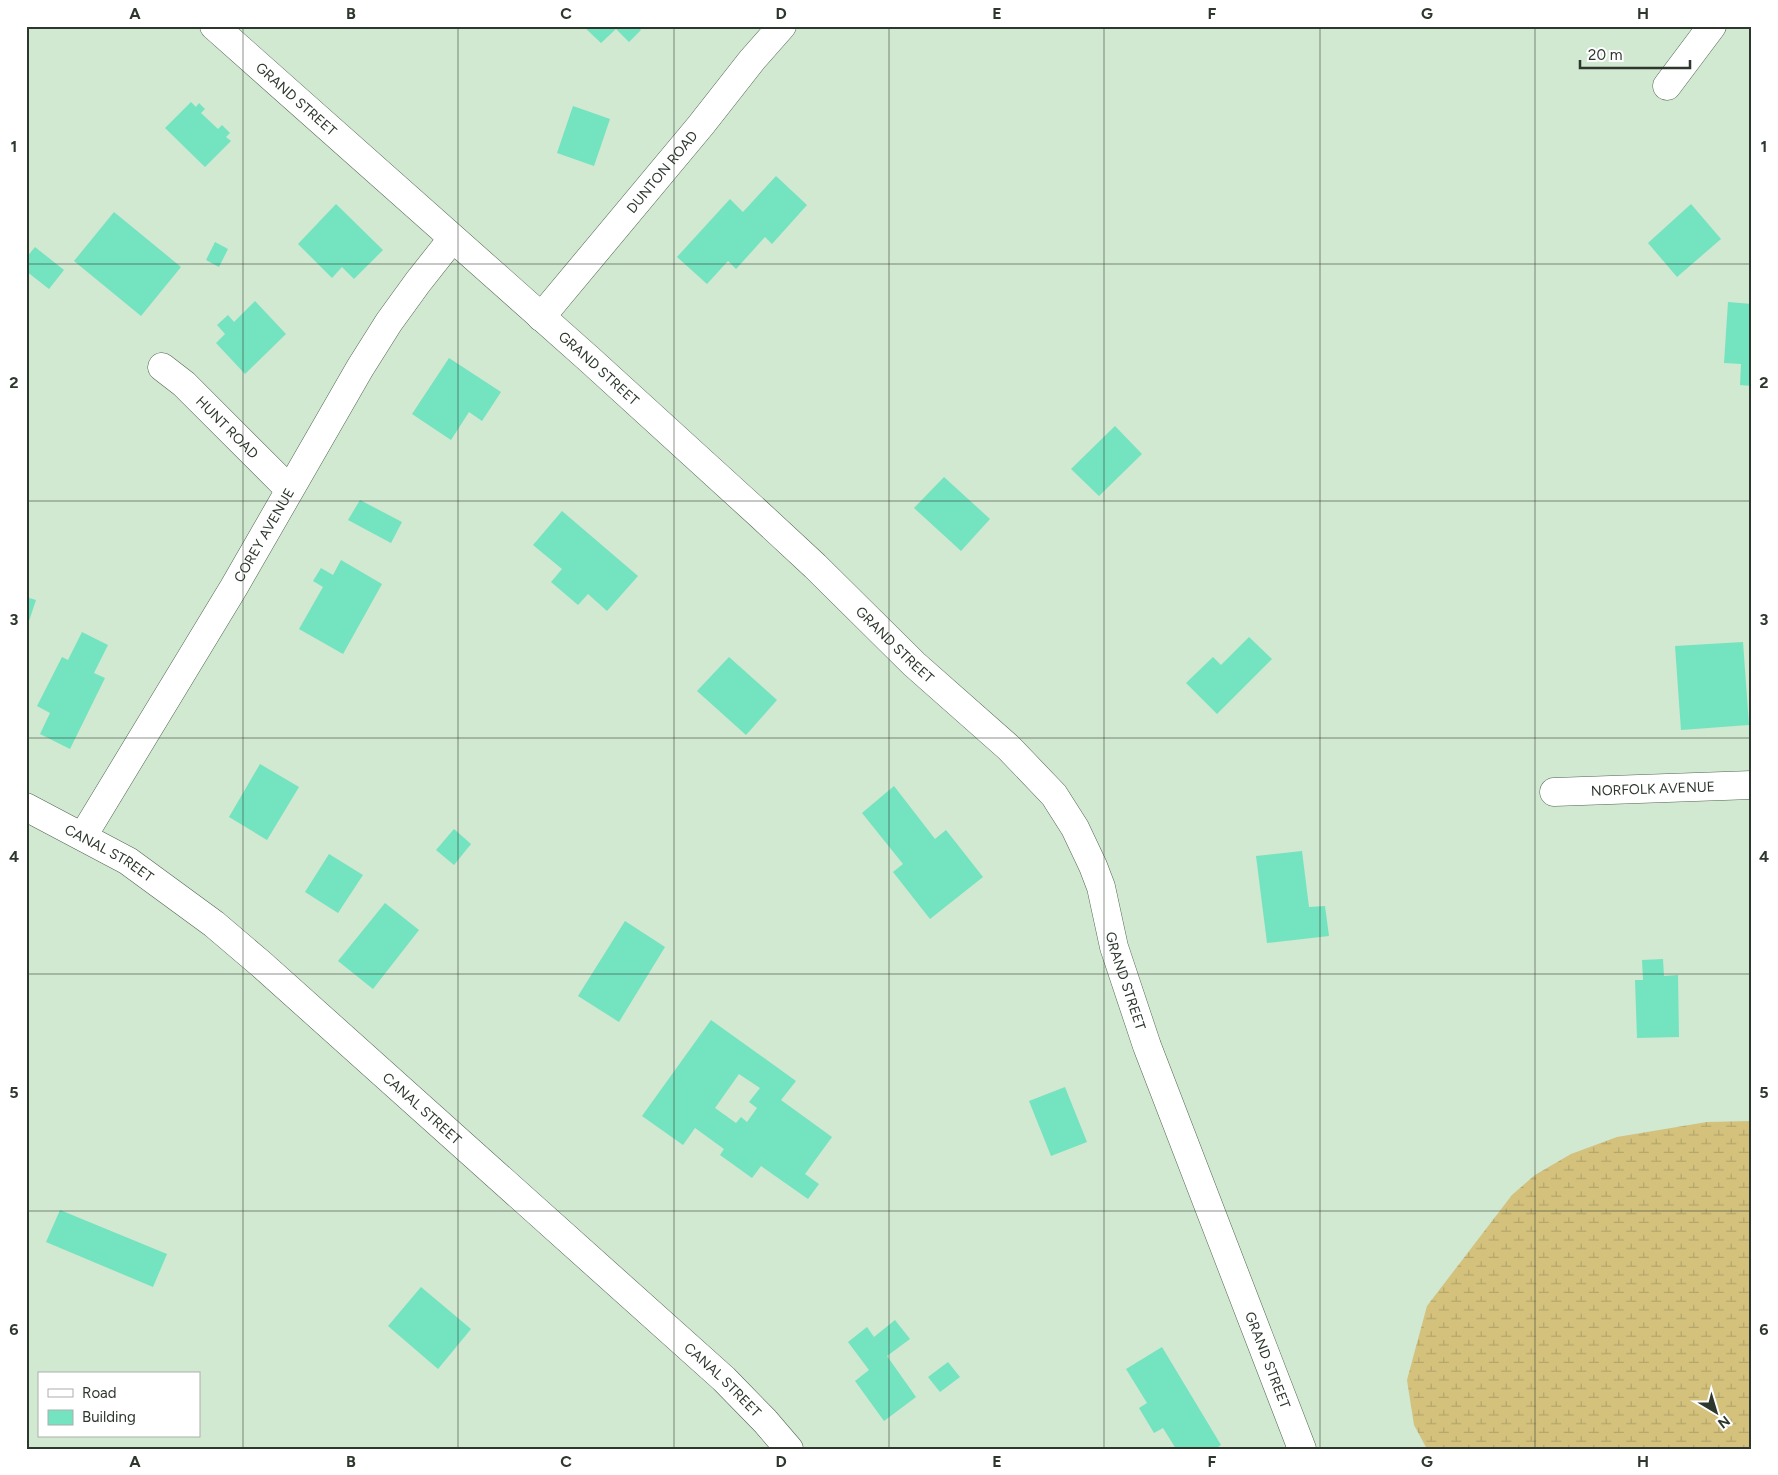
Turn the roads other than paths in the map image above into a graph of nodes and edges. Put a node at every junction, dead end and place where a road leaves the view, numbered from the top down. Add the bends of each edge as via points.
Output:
1 (214, 26) edge
2 (782, 26) edge
3 (1712, 26) edge
4 (1666, 86) dead end
5 (452, 239) junction
6 (541, 317) junction
7 (162, 367) dead end
8 (289, 490) junction
9 (1752, 785) edge
10 (1554, 792) dead end
11 (26, 807) edge
12 (83, 836) junction
13 (789, 1449) edge
14 (1302, 1449) edge

1 - 5 street, GRAND STREET
2 - 6 street, DUNTON ROAD
3 - 4 street
5 - 6 street, GRAND STREET
5 - 8 street, COREY AVENUE via 389,322
6 - 14 street, GRAND STREET via 759,514 914,664 1009,748 1040,779 1066,812 1094,866 1114,947 1147,1046
7 - 8 street, HUNT ROAD via 184,384
8 - 12 street, COREY AVENUE
9 - 10 street, NORFOLK AVENUE
11 - 12 street, CANAL STREET
12 - 13 street, CANAL STREET via 128,861 172,892 261,964 724,1379

